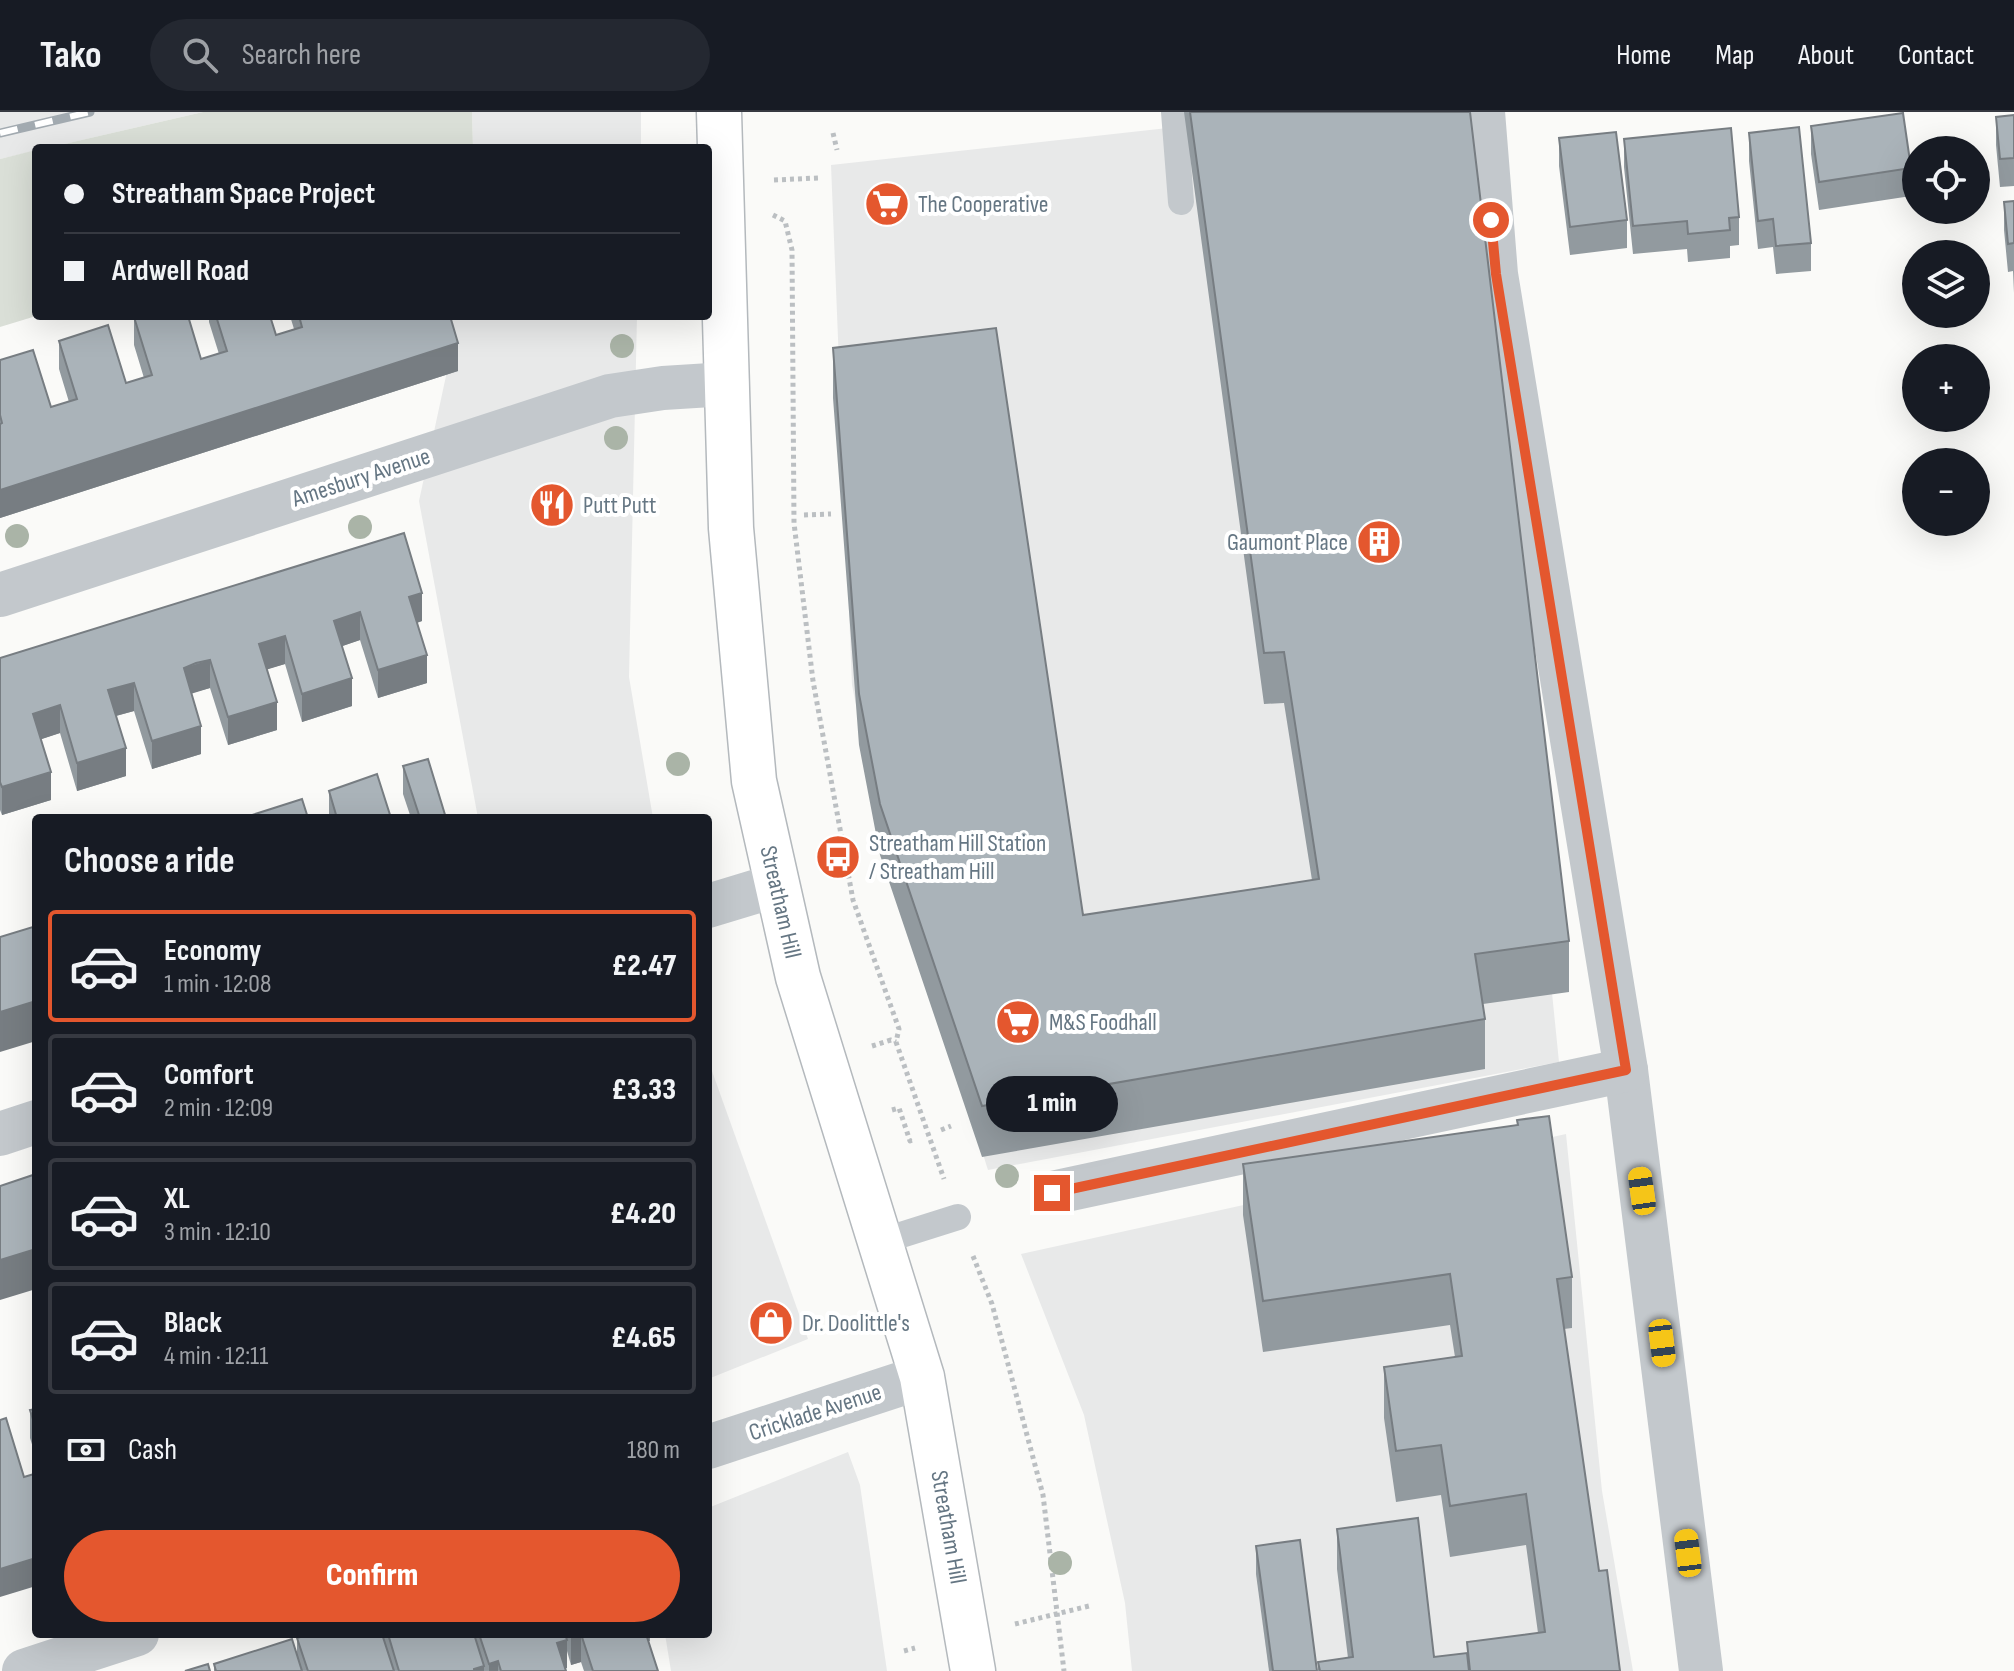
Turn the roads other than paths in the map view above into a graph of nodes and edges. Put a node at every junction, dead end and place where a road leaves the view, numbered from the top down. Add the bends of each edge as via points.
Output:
1 (719, 112) edge
2 (1174, 112) edge
3 (1483, 112) edge
4 (1181, 202) dead end
5 (727, 384) junction
6 (0, 595) edge
7 (777, 885) junction
8 (712, 905) edge
9 (1626, 1070) junction
10 (32, 1123) edge
11 (0, 1134) edge
12 (1052, 1193) dead end
13 (958, 1217) road end
14 (882, 1241) junction
15 (922, 1377) junction
16 (712, 1446) edge
17 (125, 1638) edge
18 (24, 1671) edge
19 (973, 1671) edge
20 (1701, 1671) edge

1 - 5 highway, Streatham Hill
2 - 4 lane
3 - 9 street via 1496,274
5 - 6 street, Amesbury Avenue via 610,396
5 - 7 highway, Streatham Hill via 744,692 754,781
7 - 8 street
7 - 14 highway, Streatham Hill via 798,977
9 - 12 street
9 - 20 street
10 - 11 street
13 - 14 lane
14 - 15 highway, Streatham Hill
15 - 16 street, Cricklade Avenue
15 - 19 highway, Streatham Hill
17 - 18 street

